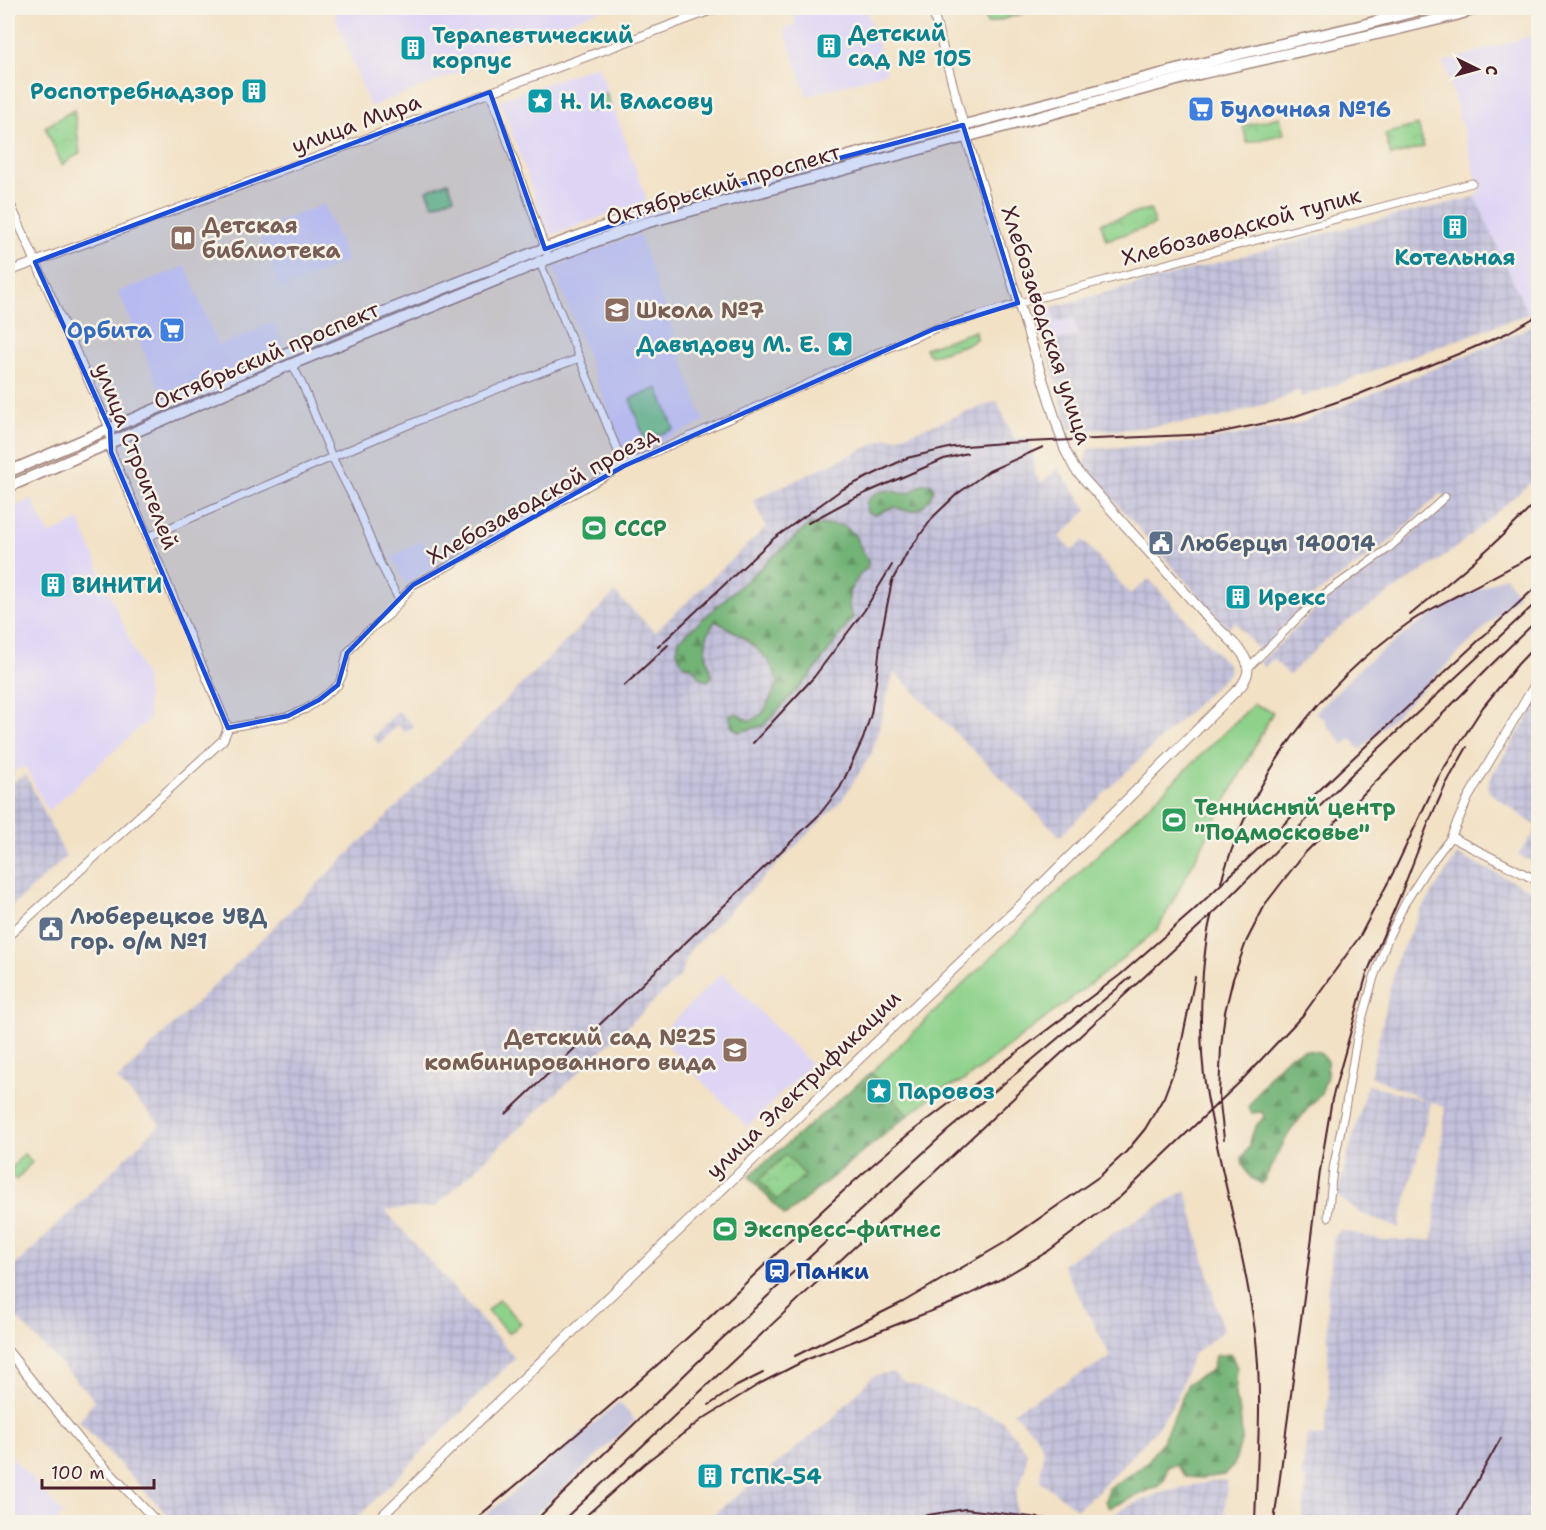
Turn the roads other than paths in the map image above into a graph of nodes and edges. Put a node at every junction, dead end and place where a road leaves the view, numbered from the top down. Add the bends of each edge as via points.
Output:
1 (717, 8) edge
2 (932, 8) edge
3 (1427, 8) edge
4 (1478, 8) edge
5 (490, 92) junction
6 (965, 130) junction
7 (1472, 183) dead end
8 (8, 199) edge
9 (542, 255) junction
10 (35, 262) junction
11 (8, 272) edge
12 (1018, 303) junction
13 (580, 358) junction
14 (292, 364) junction
15 (110, 429) junction
16 (110, 443) junction
17 (332, 457) junction
18 (624, 466) junction
19 (8, 472) edge
20 (8, 487) edge
21 (1445, 496) dead end
22 (148, 537) junction
23 (400, 602) junction
24 (1248, 668) junction
25 (1539, 679) edge
26 (228, 728) junction
27 (1451, 837) junction
28 (1539, 881) edge
29 (8, 936) edge
30 (1328, 1217) dead end
31 (8, 1352) edge
32 (157, 1522) edge
33 (376, 1522) edge

1 - 5 street, улица Мира
2 - 6 street, Хлебозаводская улица
3 - 6 main road, Октябрьский проспект via 1133,80
4 - 6 main road, Октябрьский проспект
5 - 9 street
5 - 10 street, улица Мира
6 - 9 main road, Октябрьский проспект
6 - 12 main road, Хлебозаводская улица
7 - 12 street, Хлебозаводской тупик
8 - 10 street, улица Строителей
9 - 13 street
9 - 14 main road, Октябрьский проспект
9 - 15 main road, Октябрьский проспект via 374,316
10 - 11 street, улица Мира
10 - 15 street, улица Строителей
12 - 18 street, Хлебозаводской проезд via 934,328
12 - 24 main road, Хлебозаводская улица via 1061,440 1075,469 1240,651
13 - 17 street
13 - 18 street
14 - 16 main road, Октябрьский проспект
14 - 17 street
15 - 16 street, улица Строителей
15 - 19 main road, Октябрьский проспект
16 - 20 main road, Октябрьский проспект
16 - 22 street, улица Строителей
17 - 22 street
17 - 23 street
18 - 23 street, Хлебозаводской проезд via 413,585
21 - 24 street via 1389,548 1317,599
22 - 26 street, улица Строителей
23 - 26 street, Хлебозаводской проезд via 362,636 348,653 338,685 319,700 288,716
24 - 33 main road, улица Электрификации via 1242,685 1026,901
25 - 27 street via 1468,798
26 - 29 street via 220,743
27 - 28 street
27 - 30 street via 1405,903 1374,977 1358,1037
31 - 32 street via 83,1444

